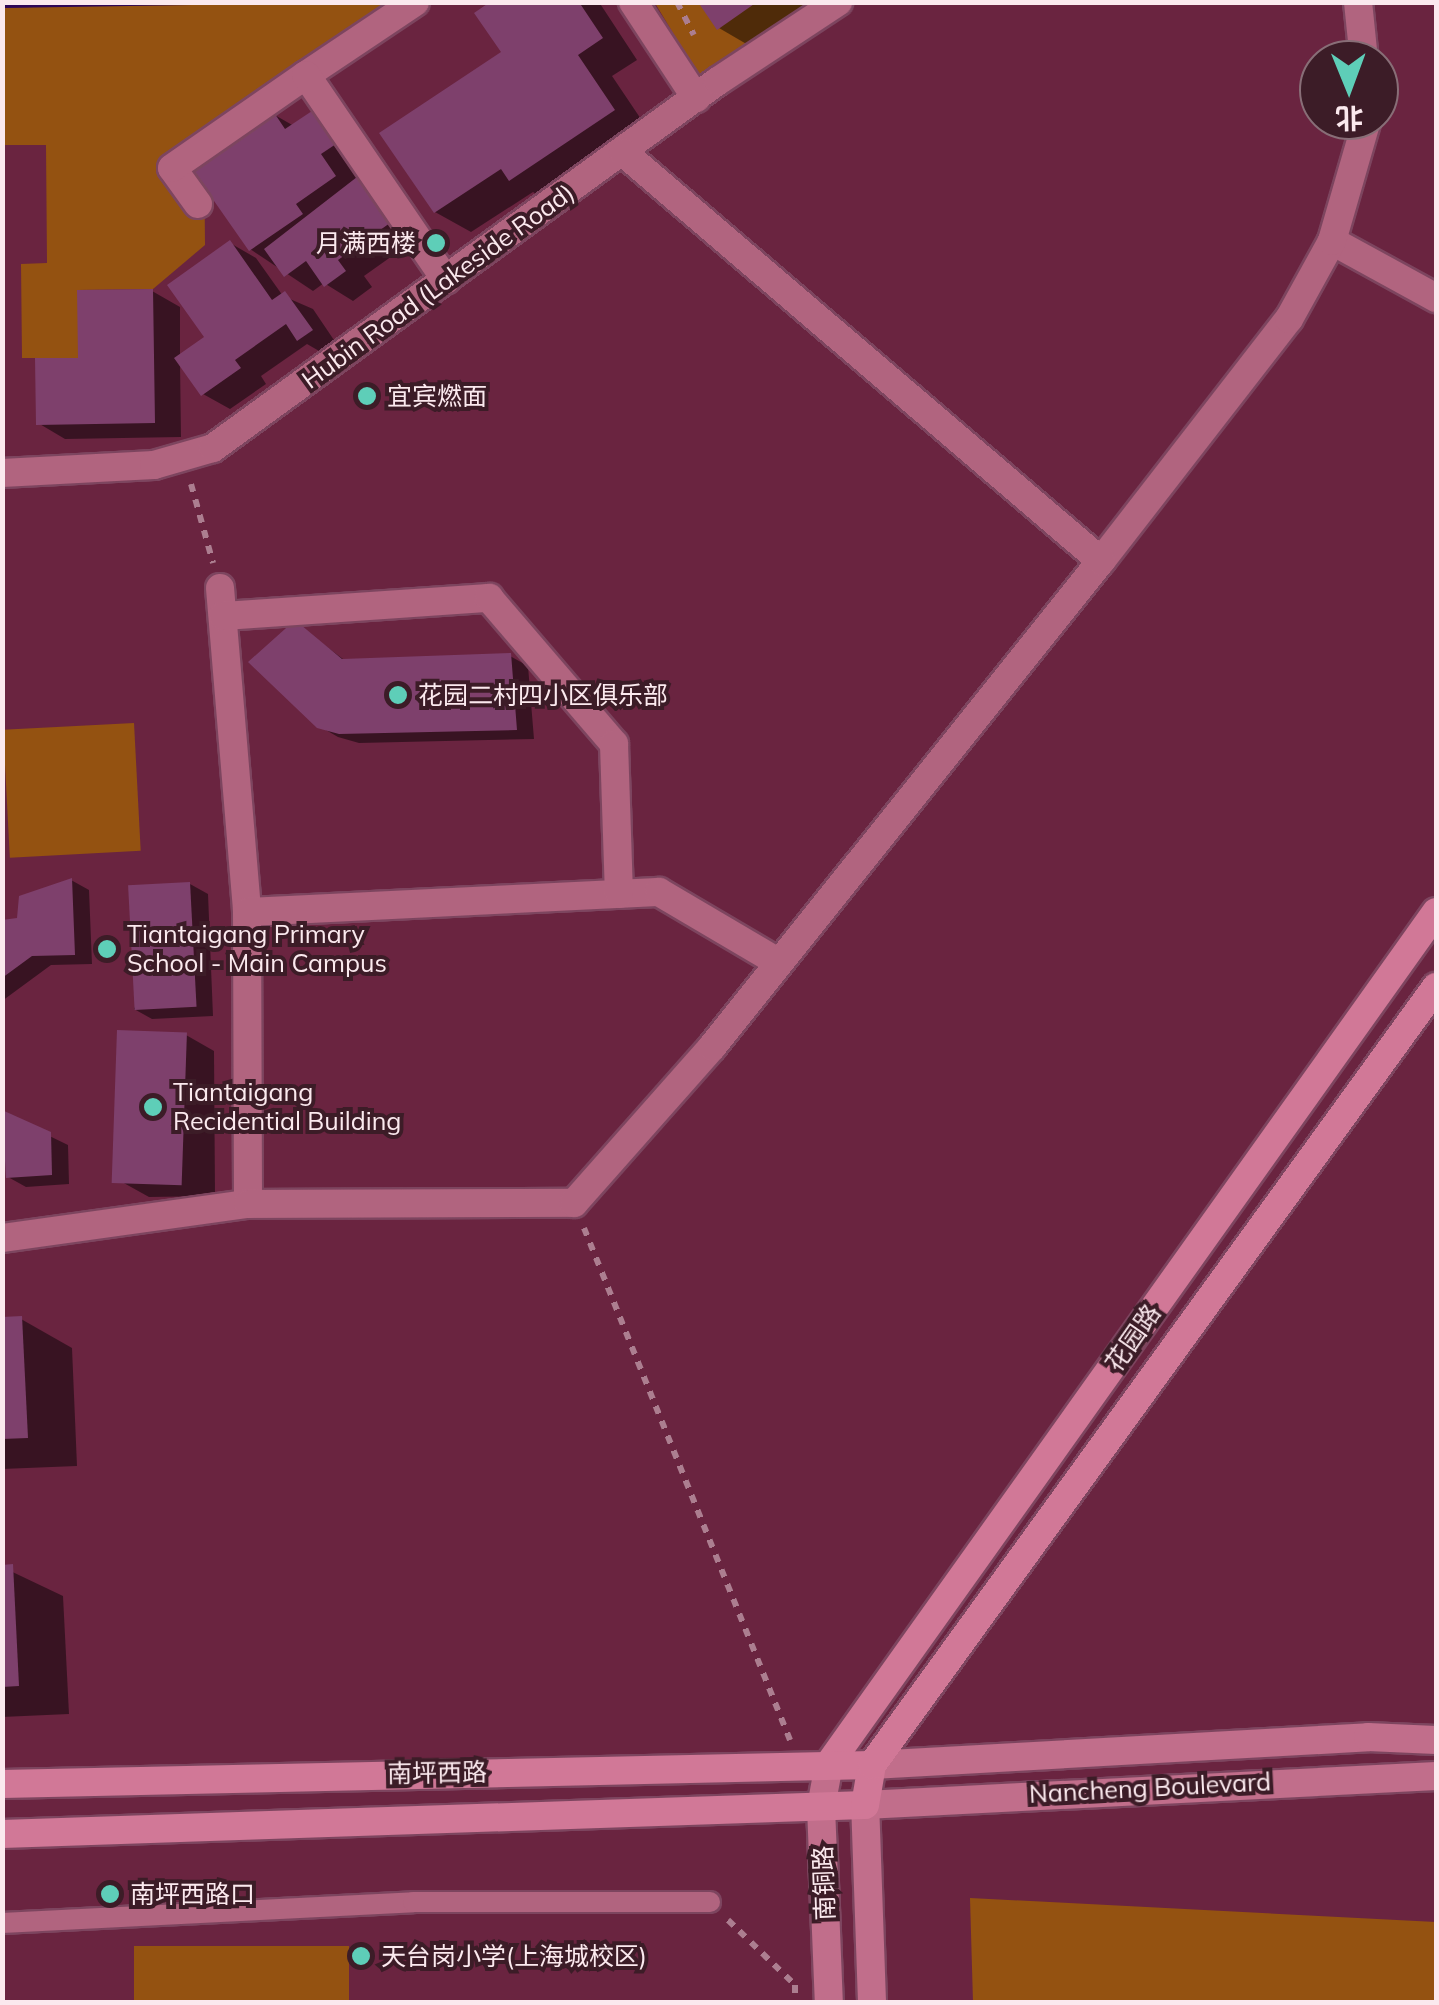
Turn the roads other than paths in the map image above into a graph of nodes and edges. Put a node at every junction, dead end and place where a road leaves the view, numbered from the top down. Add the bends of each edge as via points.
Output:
1 (415, 2) edge
2 (632, 2) edge
3 (838, 2) edge
4 (1358, 2) edge
5 (1362, 40) edge
6 (306, 75) junction
7 (696, 98) junction
8 (1361, 140) edge
9 (624, 152) junction
10 (198, 204) dead end
11 (1332, 241) junction
12 (446, 280) junction
13 (1436, 298) edge
14 (2, 473) edge
15 (1101, 562) junction
16 (619, 894) junction
17 (247, 912) junction
18 (1436, 912) edge
19 (776, 961) junction
20 (1436, 987) edge
21 (248, 1204) junction
22 (2, 1238) edge
23 (1436, 1740) edge
24 (829, 1764) junction
25 (872, 1765) junction
26 (1436, 1776) edge
27 (2, 1784) edge
28 (865, 1805) junction
29 (821, 1807) junction
30 (2, 1834) edge
31 (710, 1902) road end
32 (2, 1923) edge
33 (829, 2002) edge
34 (872, 2002) edge

1 - 6 street
2 - 7 street
3 - 7 street, Hubin Road (Lakeside Road)
4 - 5 street
6 - 10 street via 172,168
6 - 12 street
7 - 9 street, Hubin Road (Lakeside Road)
8 - 11 street
9 - 12 street, Hubin Road (Lakeside Road)
9 - 15 street
11 - 13 street
11 - 15 street via 1290,318
12 - 14 street, Hubin Road (Lakeside Road) via 213,448 184,459
15 - 19 street
16 - 17 street
16 - 17 street via 614,744 489,598 222,602
16 - 19 street via 659,892
17 - 21 street
18 - 24 main road, 花园路
19 - 21 street via 712,1047 574,1203
20 - 25 main road, 花园路
21 - 22 street
23 - 25 main road, Nancheng Boulevard via 1368,1737
24 - 25 main road, 南坪西路
24 - 27 main road, 南坪西路
24 - 29 main road, 南铜路
25 - 28 main road, 花园路
26 - 28 main road, Nancheng Boulevard
28 - 29 main road, 南坪西路
28 - 34 main road, 南铜路
29 - 30 main road, 南坪西路
29 - 33 main road, 南铜路
31 - 32 lane via 413,1902

